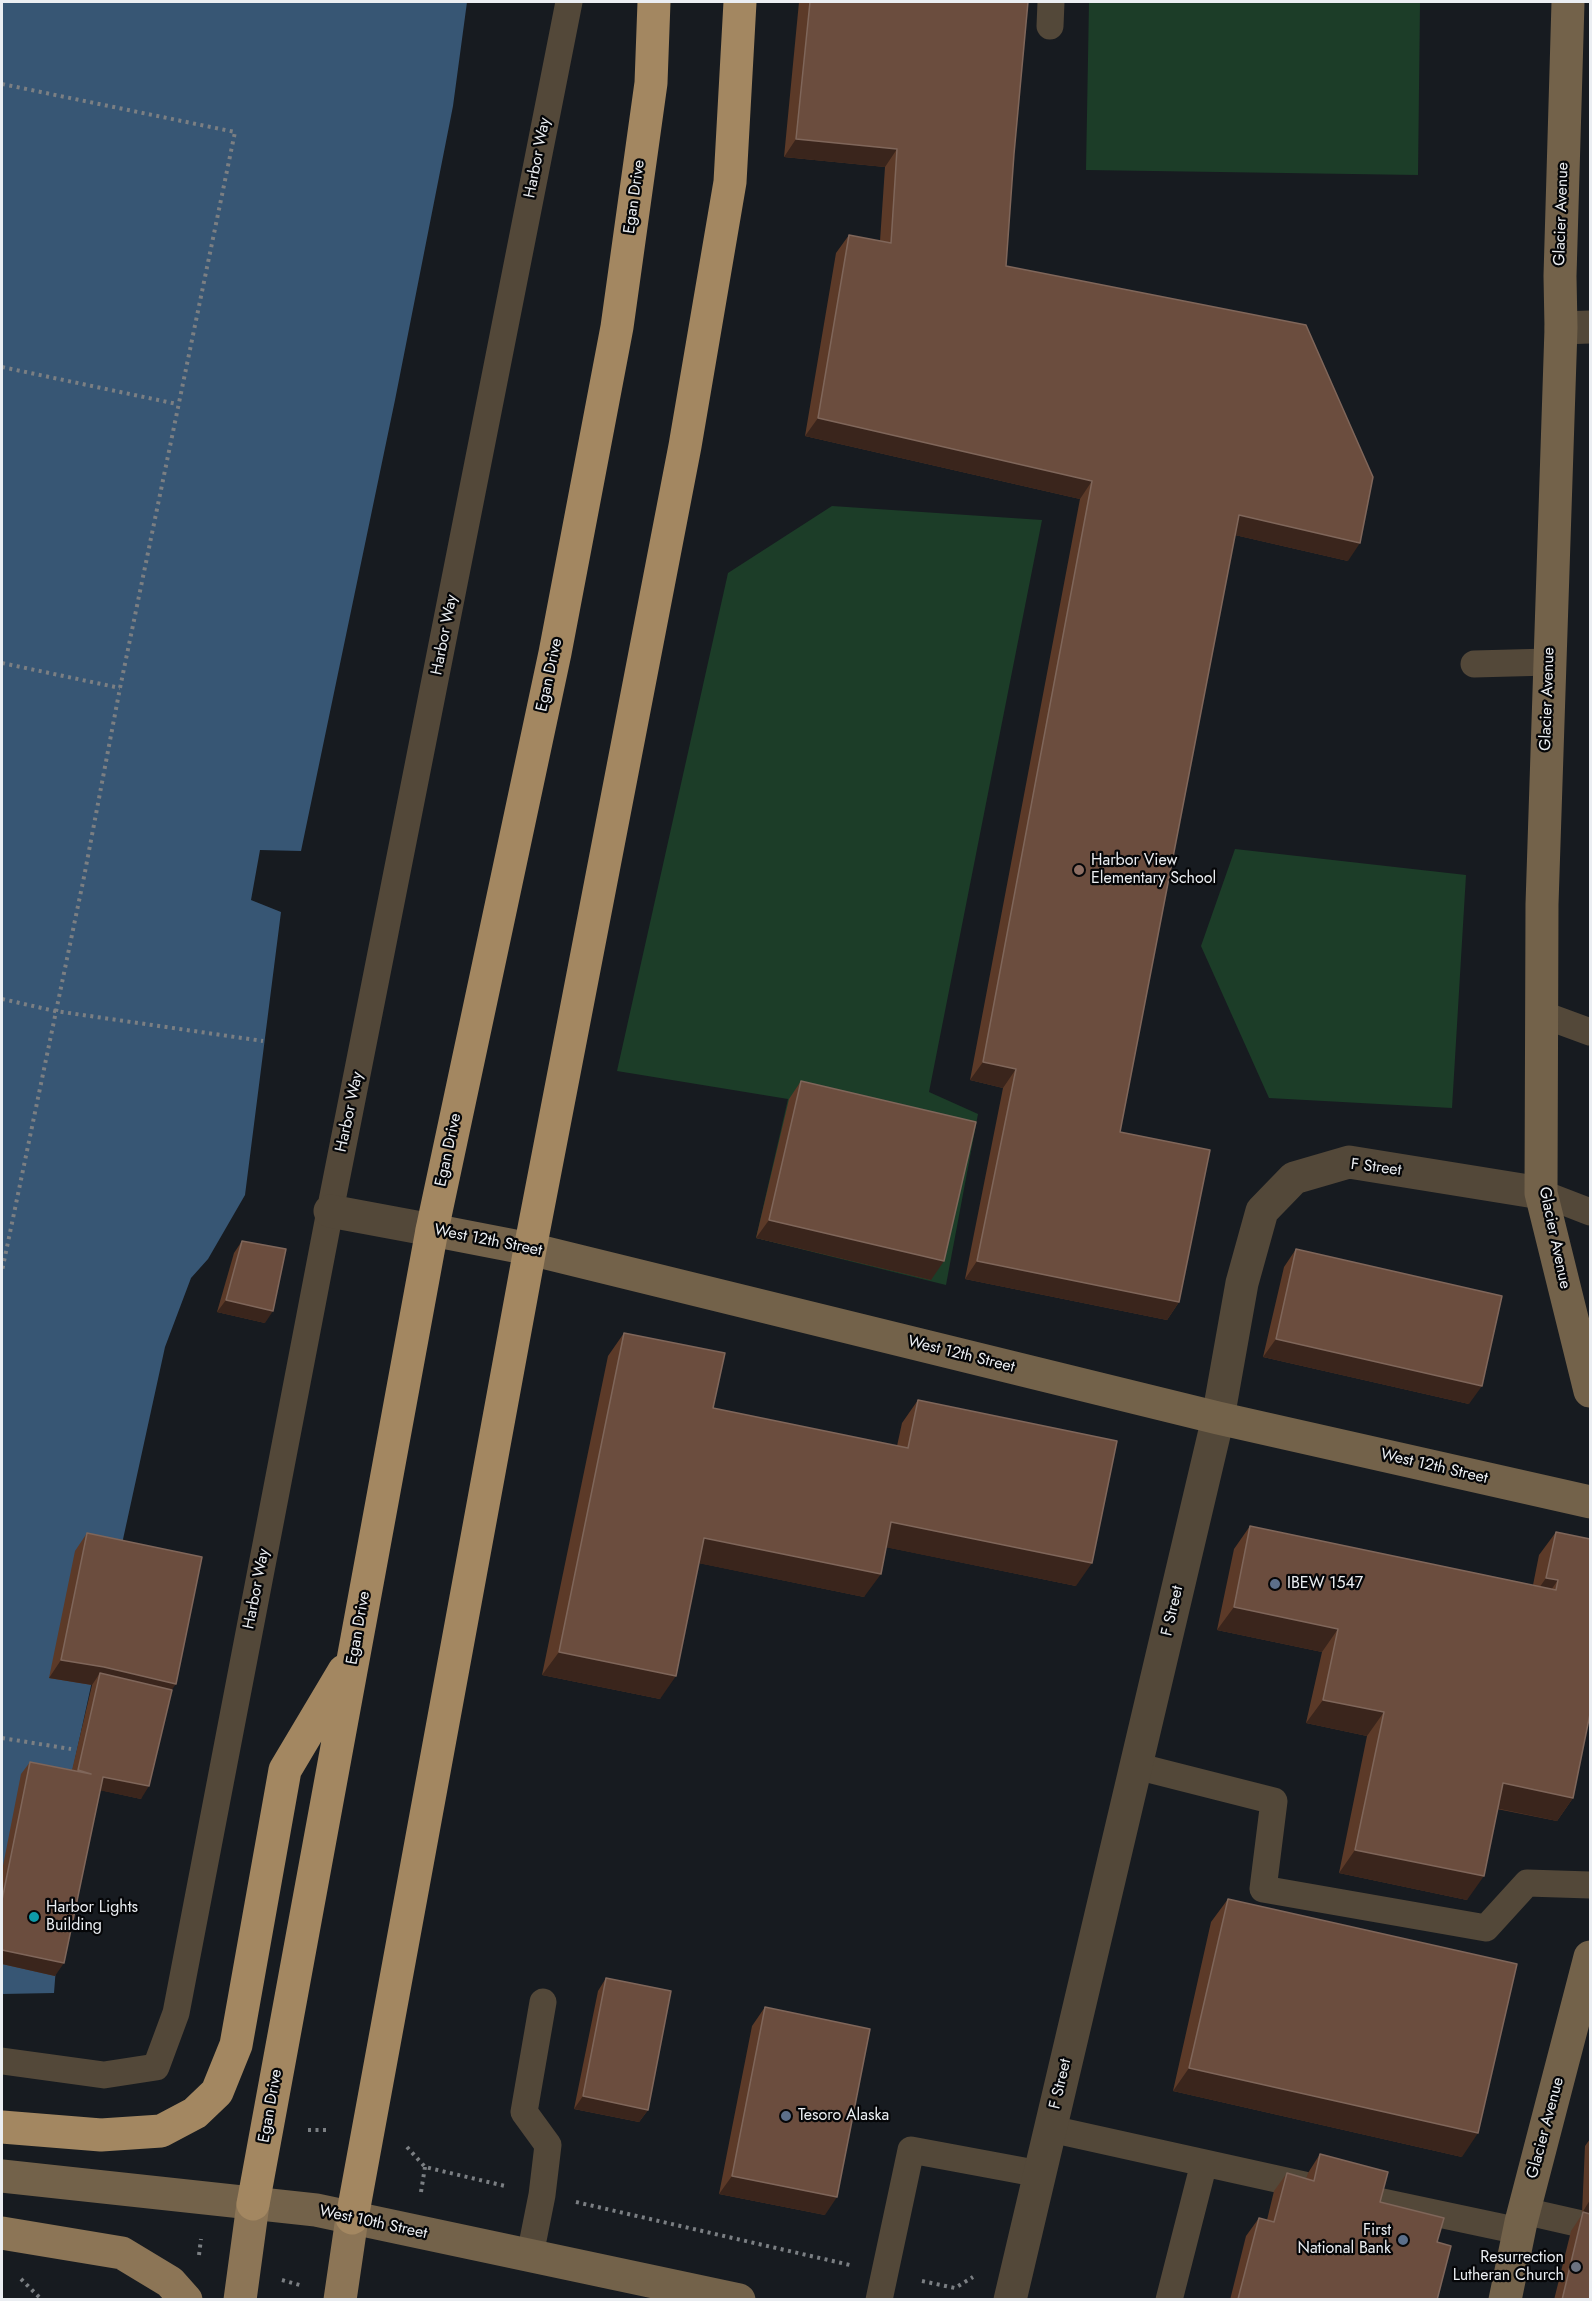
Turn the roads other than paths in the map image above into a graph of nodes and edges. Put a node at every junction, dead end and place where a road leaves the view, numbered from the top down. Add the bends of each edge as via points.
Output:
1 (569, 2) edge
2 (654, 2) edge
3 (740, 2) edge
4 (1568, 2) edge
5 (1576, 327) edge
6 (1549, 662) junction
7 (1474, 664) dead end
8 (1541, 1014) junction
9 (1590, 1032) edge
10 (1541, 1193) junction
11 (330, 1211) junction
12 (1590, 1212) edge
13 (432, 1230) junction
14 (530, 1249) junction
15 (1590, 1391) edge
16 (1218, 1418) junction
17 (1590, 1502) edge
18 (354, 1654) junction
19 (1136, 1766) junction
20 (1590, 1885) edge
21 (1590, 1957) edge
22 (1587, 1990) edge
23 (543, 2002) dead end
24 (2, 2061) edge
25 (2, 2127) edge
26 (1051, 2129) junction
27 (1204, 2163) junction
28 (1040, 2174) junction
29 (2, 2176) edge
30 (1304, 2185) edge
31 (1373, 2200) edge
32 (253, 2204) junction
33 (352, 2218) junction
34 (1522, 2221) junction
35 (1590, 2226) edge
36 (2, 2233) edge
37 (530, 2255) junction
38 (186, 2300) edge
39 (240, 2300) edge
40 (340, 2300) edge
41 (739, 2300) edge
42 (879, 2300) edge
43 (1010, 2300) edge
44 (1168, 2300) edge
45 (1505, 2300) edge

1 - 11 lane, Harbor Way
2 - 13 highway, Egan Drive via 651,83 617,327 555,653
3 - 14 highway via 730,182 685,446
4 - 5 main road, Glacier Avenue via 1560,276
5 - 6 main road, Glacier Avenue
6 - 7 lane
6 - 8 main road, Glacier Avenue
8 - 9 lane
8 - 10 main road, Glacier Avenue
10 - 12 lane
10 - 15 main road, Glacier Avenue
10 - 16 street, F Street via 1349,1162 1294,1178 1262,1211 1242,1283
11 - 13 street, West 12th Street
11 - 24 lane, Harbor Way via 176,2013 156,2067 104,2075
13 - 14 main road, West 12th Street
13 - 18 highway, Egan Drive
14 - 16 main road, West 12th Street
14 - 33 highway
16 - 17 main road, West 12th Street
16 - 19 street, F Street
18 - 25 highway via 285,1770 236,2045 217,2092 195,2113 161,2131 101,2135
18 - 32 highway, Egan Drive
19 - 20 lane via 1274,1801 1263,1889 1486,1928 1527,1883
19 - 26 street, F Street
21 - 22 main road, Glacier Avenue
22 - 34 main road, Glacier Avenue
23 - 37 lane via 524,2112 548,2145
26 - 27 lane
26 - 28 street, F Street
27 - 30 lane
27 - 44 lane
28 - 42 lane via 911,2150
28 - 43 street, F Street
29 - 32 main road, West 10th Street
31 - 34 lane
32 - 33 main road, West 10th Street
32 - 39 main road, Egan Drive
33 - 37 main road, West 10th Street
33 - 40 main road
34 - 35 lane
34 - 45 main road, Glacier Avenue
36 - 38 main road via 122,2253 170,2282
37 - 41 main road, West 10th Street

